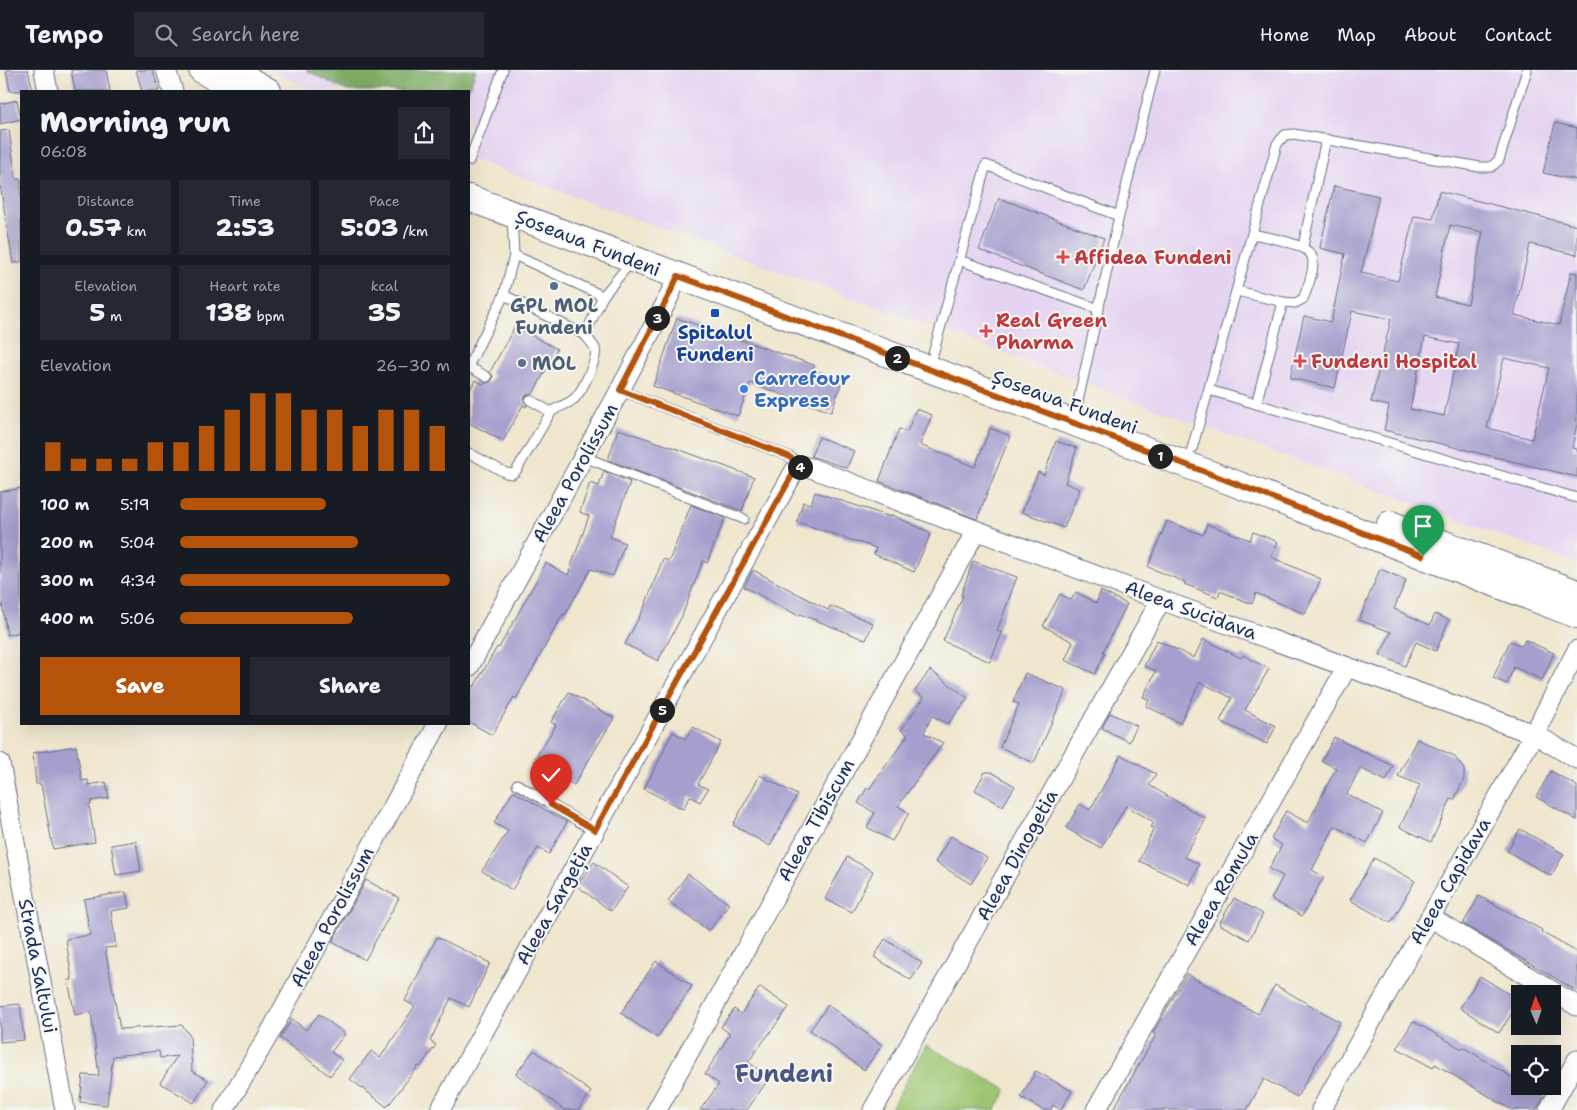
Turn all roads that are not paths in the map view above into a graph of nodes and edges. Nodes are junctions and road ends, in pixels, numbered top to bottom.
1 (44, 70) edge
2 (166, 70) edge
3 (202, 70) edge
4 (231, 70) edge
5 (503, 70) edge
6 (1155, 70) edge
7 (1527, 70) edge
8 (48, 90) edge
9 (173, 90) edge
10 (235, 90) edge
11 (266, 90) edge
12 (1326, 139) junction
13 (470, 158) edge
14 (470, 181) edge
15 (470, 198) edge
16 (512, 214) junction
17 (1120, 216) junction
18 (1252, 234) junction
19 (1303, 246) junction
20 (514, 255) junction
21 (632, 260) junction
22 (959, 260) junction
23 (678, 276) junction
24 (1237, 291) junction
25 (504, 295) junction
26 (603, 296) junction
27 (1283, 302) junction
28 (1098, 309) junction
29 (584, 335) junction
30 (933, 354) junction
31 (470, 364) edge
32 (470, 367) edge
33 (487, 377) dead end
34 (620, 390) junction
35 (1208, 390) junction
36 (530, 400) dead end
37 (1256, 404) junction
38 (1077, 406) junction
39 (552, 412) junction
40 (1192, 449) junction
41 (470, 454) edge
42 (584, 457) junction
43 (802, 466) junction
44 (1577, 498) edge
45 (744, 519) dead end
46 (976, 531) junction
47 (1577, 593) edge
48 (1161, 600) junction
49 (1577, 615) edge
50 (1577, 650) edge
51 (470, 665) edge
52 (1347, 667) junction
53 (437, 725) edge
54 (1534, 734) junction
55 (1577, 759) edge
56 (0, 763) edge
57 (516, 784) dead end
58 (595, 830) junction
59 (1430, 917) junction
60 (1577, 1006) edge
61 (1577, 1060) edge
62 (65, 1110) edge
63 (224, 1110) edge
64 (440, 1110) edge
65 (656, 1110) edge
66 (873, 1110) edge
67 (1096, 1110) edge
68 (1321, 1110) edge
69 (1549, 1110) edge

1 - 8 street
2 - 9 street
3 - 10 main road
4 - 11 main road
5 - 13 lane
6 - 17 lane
7 - 12 lane
12 - 18 lane
12 - 19 lane
14 - 30 main road, Șoseaua Fundeni
15 - 16 main road, Șoseaua Fundeni
16 - 20 lane
16 - 21 main road, Șoseaua Fundeni
17 - 22 lane
17 - 28 lane
18 - 19 lane
18 - 24 lane
19 - 27 lane
20 - 25 lane
20 - 26 lane
21 - 23 main road, Șoseaua Fundeni
21 - 26 lane
22 - 28 lane
22 - 30 lane
23 - 34 street, Aleea Porolissum
23 - 49 main road, Șoseaua Fundeni
24 - 27 lane
24 - 35 lane
25 - 29 lane
25 - 31 lane
26 - 29 lane
27 - 37 lane
28 - 38 lane
29 - 39 lane
30 - 38 main road, Șoseaua Fundeni
32 - 33 lane
34 - 42 street, Aleea Porolissum
34 - 43 lane
35 - 37 lane
35 - 40 lane
36 - 39 lane
37 - 44 lane
38 - 40 main road, Șoseaua Fundeni
39 - 41 lane
40 - 47 main road, Șoseaua Fundeni
42 - 45 lane
42 - 51 street, Aleea Porolissum
43 - 46 street, Aleea Sucidava
43 - 58 street, Aleea Sargeția
46 - 48 street, Aleea Sucidava
46 - 65 street, Aleea Tibiscum
48 - 52 street, Aleea Sucidava
48 - 66 street, Aleea Dinogetia
50 - 54 street, Aleea Capidava
52 - 54 street, Aleea Sucidava
52 - 67 street, Aleea Romula
53 - 63 street, Aleea Porolissum
54 - 55 street, Aleea Sucidava
54 - 59 street, Aleea Capidava
56 - 62 street, Strada Saltului
57 - 58 lane
58 - 64 street, Aleea Sargeția
59 - 60 street
59 - 68 street, Aleea Capidava
61 - 69 street

